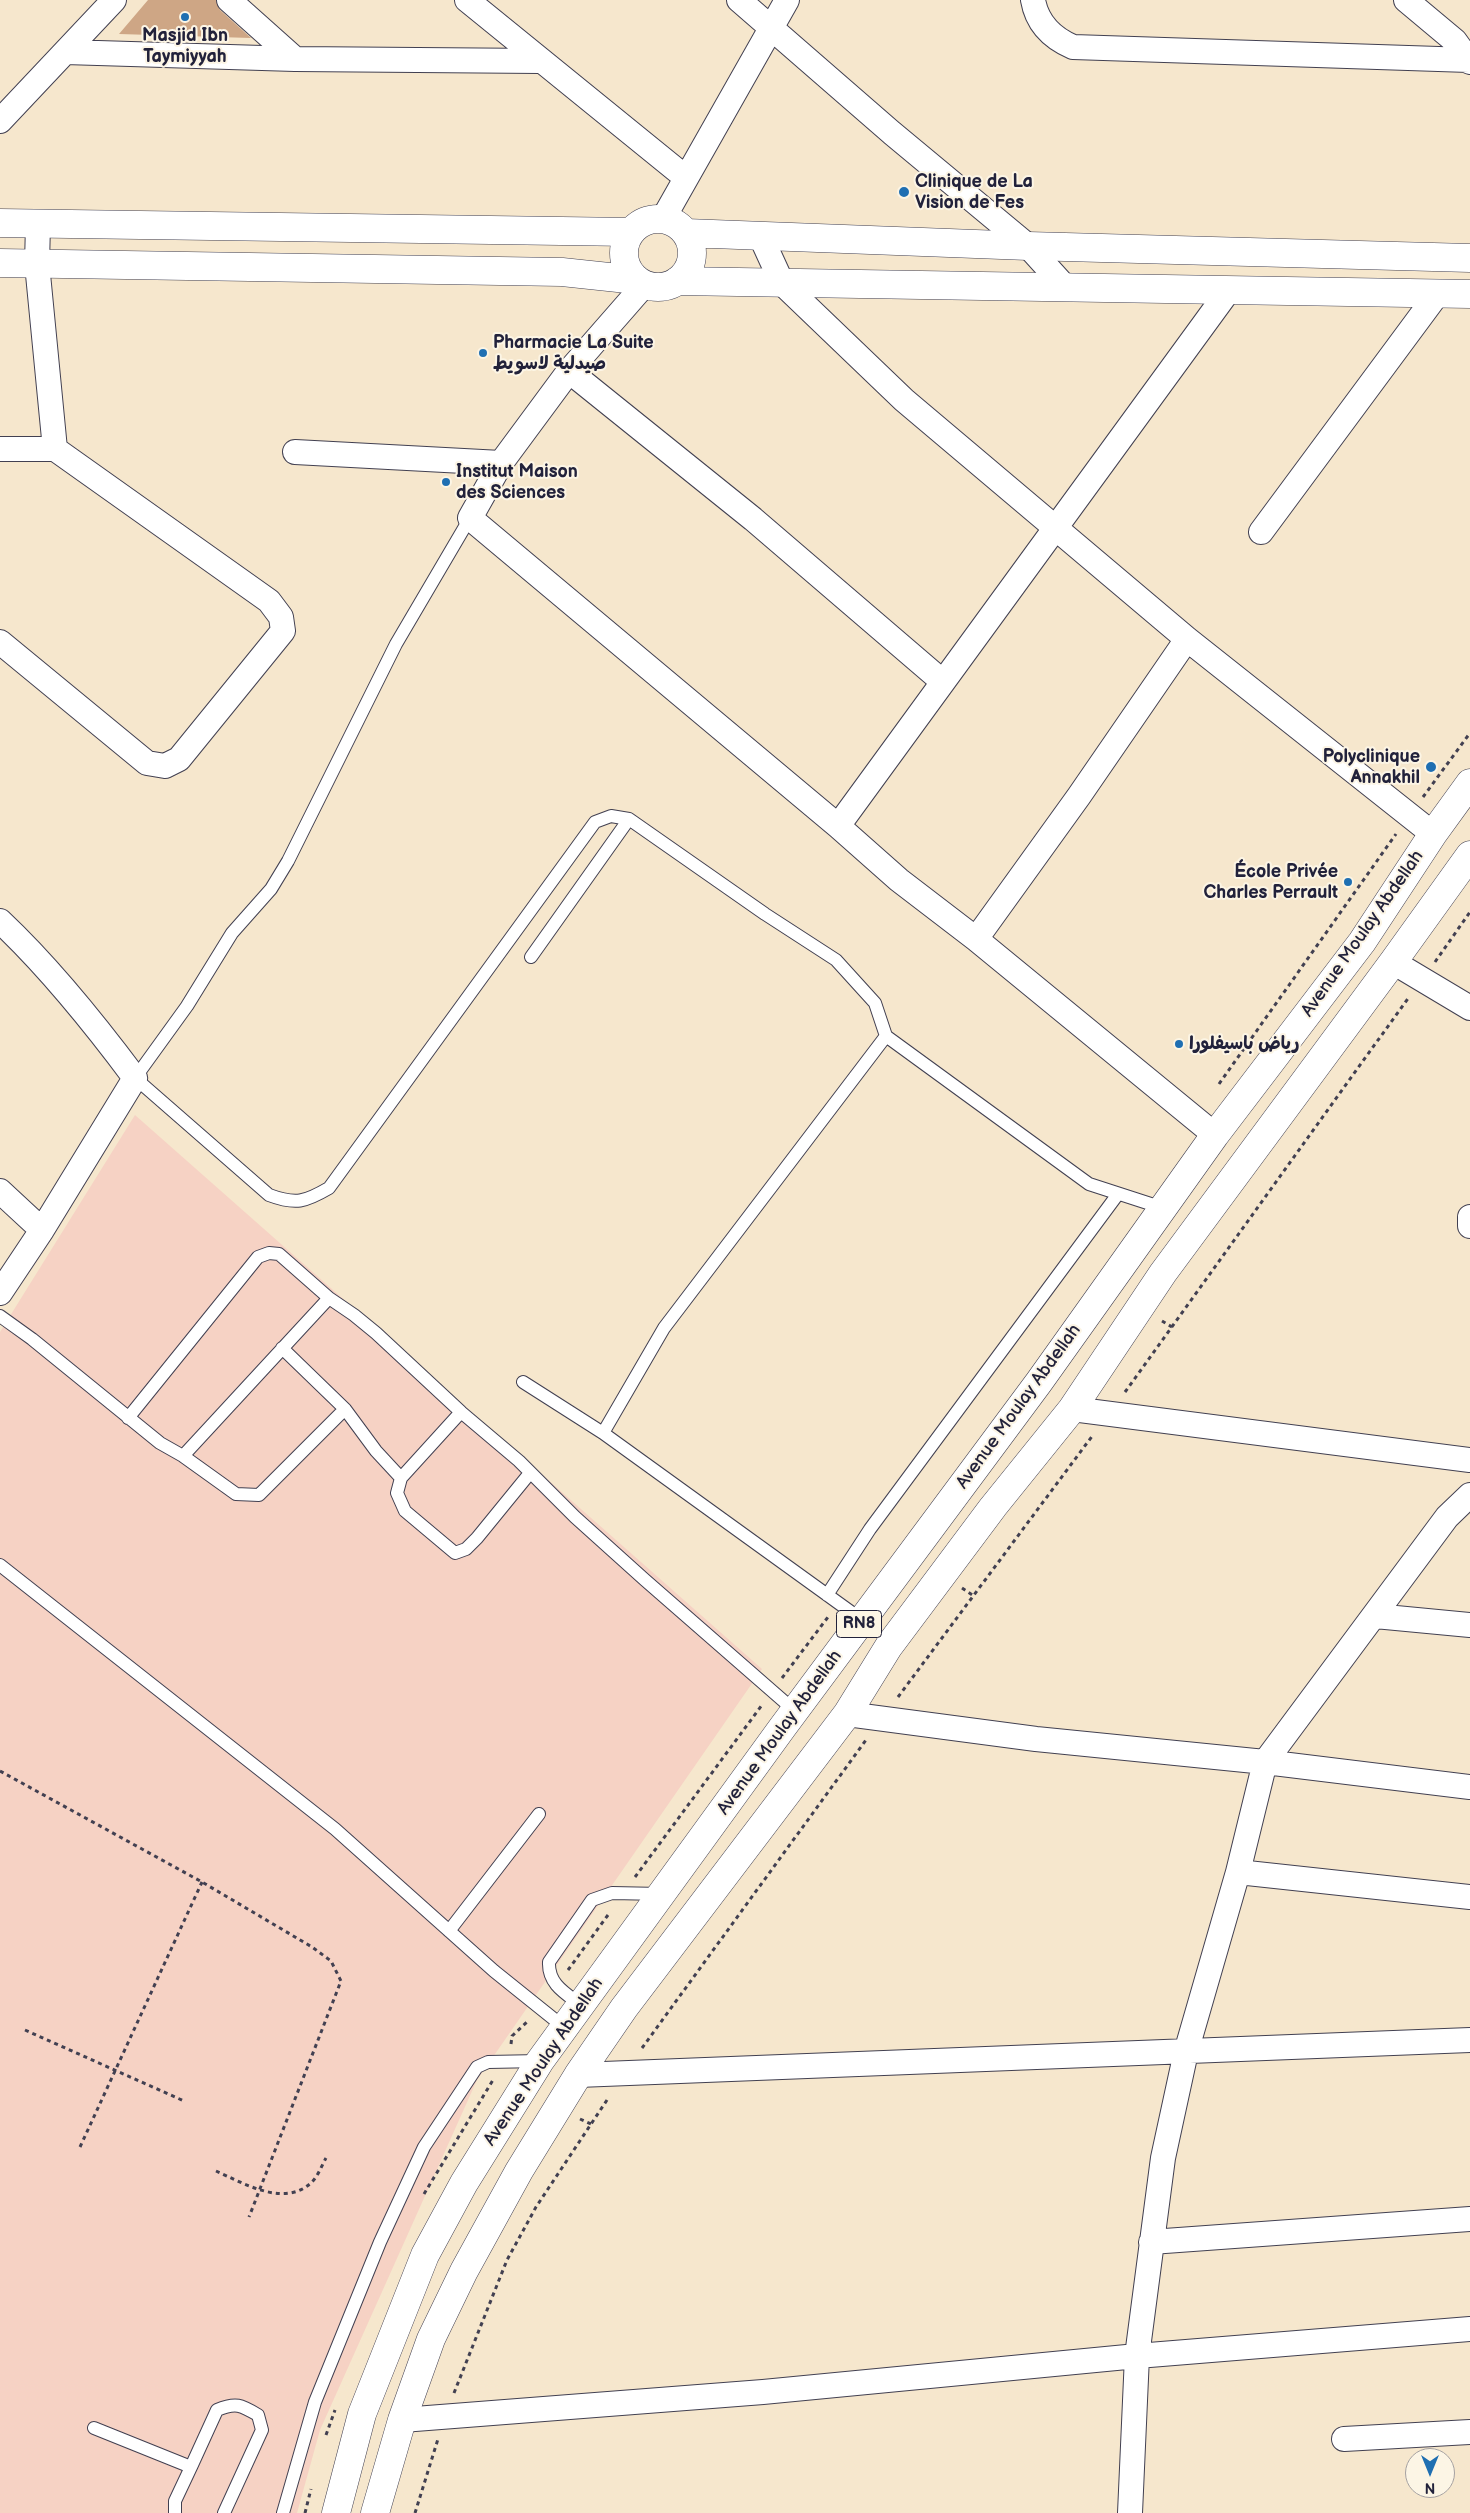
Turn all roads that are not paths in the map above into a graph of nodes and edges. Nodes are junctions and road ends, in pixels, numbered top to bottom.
1 (114, 0) edge
2 (229, 0) edge
3 (467, 0) edge
4 (739, 0) edge
5 (787, 0) edge
6 (1033, 0) edge
7 (1406, 0) edge
8 (771, 25) junction
9 (65, 52) junction
10 (295, 59) junction
11 (540, 61) junction
12 (1469, 61) edge
13 (0, 121) edge
14 (685, 177) junction
15 (0, 223) edge
16 (38, 224) junction
17 (674, 226) junction
18 (631, 232) junction
19 (761, 237) junction
20 (1028, 246) junction
21 (1470, 255) edge
22 (0, 263) edge
23 (37, 264) junction
24 (677, 281) junction
25 (641, 282) junction
26 (782, 283) junction
27 (1066, 288) junction
28 (1229, 290) junction
29 (1438, 293) junction
30 (1470, 294) edge
31 (569, 371) junction
32 (0, 449) edge
33 (55, 449) junction
34 (295, 452) dead end
35 (501, 463) junction
36 (470, 518) junction
37 (1055, 526) junction
38 (1261, 532) dead end
39 (1187, 639) junction
40 (0, 642) edge
41 (942, 682) junction
42 (1470, 783) edge
43 (629, 820) junction
44 (838, 826) junction
45 (1433, 834) junction
46 (1470, 855) edge
47 (0, 921) edge
48 (976, 939) junction
49 (532, 957) dead end
50 (1394, 962) junction
51 (1470, 1008) edge
52 (886, 1036) junction
53 (136, 1078) junction
54 (1216, 1135) junction
55 (0, 1192) edge
56 (1118, 1194) junction
57 (1163, 1208) junction
58 (1470, 1217) edge
59 (1470, 1226) edge
60 (42, 1230) junction
61 (0, 1293) edge
62 (328, 1298) junction
63 (0, 1316) edge
64 (282, 1348) junction
65 (522, 1382) dead end
66 (344, 1408) junction
67 (1072, 1408) junction
68 (460, 1412) junction
69 (128, 1418) junction
70 (603, 1434) junction
71 (183, 1456) junction
72 (1470, 1460) edge
73 (530, 1473) junction
74 (401, 1478) junction
75 (1470, 1495) edge
76 (0, 1565) edge
77 (828, 1595) junction
78 (1375, 1616) junction
79 (862, 1620) junction
80 (1470, 1624) edge
81 (795, 1710) junction
82 (847, 1714) junction
83 (1265, 1762) junction
84 (1470, 1787) edge
85 (538, 1814) dead end
86 (1238, 1872) junction
87 (663, 1894) junction
88 (1470, 1897) edge
89 (449, 1931) junction
90 (581, 2005) junction
91 (565, 2028) junction
92 (1470, 2040) edge
93 (1186, 2052) junction
94 (540, 2061) junction
95 (578, 2075) junction
96 (1470, 2219) edge
97 (1151, 2242) junction
98 (1470, 2329) edge
99 (1136, 2356) junction
100 (402, 2420) junction
101 (94, 2428) dead end
102 (1470, 2432) edge
103 (1344, 2439) dead end
104 (191, 2467) junction
105 (175, 2513) edge
106 (224, 2513) edge
107 (282, 2513) edge
108 (336, 2513) edge
109 (375, 2513) edge
110 (1130, 2513) edge

1 - 9 street
2 - 10 street
3 - 11 street
4 - 8 street
5 - 8 street
6 - 12 street
7 - 12 street
8 - 14 street
8 - 20 street
9 - 10 street
9 - 13 street
10 - 11 street
11 - 14 street
14 - 17 street
15 - 16 main road
16 - 18 main road
16 - 23 street
17 - 18 main road
17 - 19 main road
17 - 24 main road
18 - 25 main road
19 - 20 main road
19 - 26 street
20 - 21 main road
20 - 27 street
22 - 23 main road
23 - 25 main road
23 - 33 street
24 - 25 main road
24 - 26 main road
25 - 31 street
26 - 27 main road
26 - 37 street
27 - 28 main road
28 - 29 main road
28 - 37 street
29 - 30 main road
29 - 38 street
31 - 35 street
31 - 41 street
32 - 33 street
33 - 40 street
34 - 35 street
35 - 36 street
36 - 44 street
36 - 53 lane
37 - 39 street
37 - 41 street
39 - 45 street
39 - 48 street
41 - 44 street
42 - 45 main road, Avenue Moulay Abdellah / RN8
43 - 49 lane
43 - 52 lane
43 - 53 lane
44 - 48 street
45 - 54 main road, Avenue Moulay Abdellah / RN8
46 - 50 main road, Avenue Moulay Abdellah / RN8
47 - 53 street
48 - 54 street
50 - 51 street
50 - 67 main road, Avenue Moulay Abdellah / RN8
52 - 56 lane
52 - 70 lane
53 - 60 street
54 - 57 main road, Avenue Moulay Abdellah / RN8
55 - 60 street
56 - 57 lane
56 - 77 lane
57 - 79 main road, Avenue Moulay Abdellah / RN8
58 - 59 street
60 - 61 street
62 - 64 lane
62 - 68 lane
62 - 69 lane
63 - 69 lane
64 - 66 lane
64 - 71 lane
65 - 70 lane
66 - 71 lane
66 - 74 lane
67 - 72 street
67 - 82 main road, Avenue Moulay Abdellah / RN8
68 - 73 lane
68 - 74 lane
69 - 71 lane
70 - 77 lane
73 - 74 lane
73 - 81 lane
75 - 78 street
76 - 89 lane
77 - 79 lane
78 - 80 street
78 - 83 street
79 - 81 main road, Avenue Moulay Abdellah / RN8
81 - 87 main road, Avenue Moulay Abdellah / RN8
82 - 83 street
82 - 95 main road, Avenue Moulay Abdellah / RN8
83 - 84 street
83 - 86 street
85 - 89 lane
86 - 88 street
86 - 93 street
87 - 90 main road, Avenue Moulay Abdellah / RN8
87 - 90 lane
89 - 91 lane
90 - 91 main road, Avenue Moulay Abdellah / RN8
91 - 94 main road, Avenue Moulay Abdellah / RN8
92 - 93 street
93 - 95 street
93 - 97 street
94 - 107 lane
94 - 108 main road, Avenue Moulay Abdellah / RN8
95 - 100 main road, Avenue Moulay Abdellah / RN8
96 - 97 street
97 - 99 street
98 - 99 street
99 - 100 street
99 - 110 street
100 - 109 main road, Avenue Moulay Abdellah / RN8
101 - 104 lane
102 - 103 street
104 - 105 lane
104 - 106 lane

